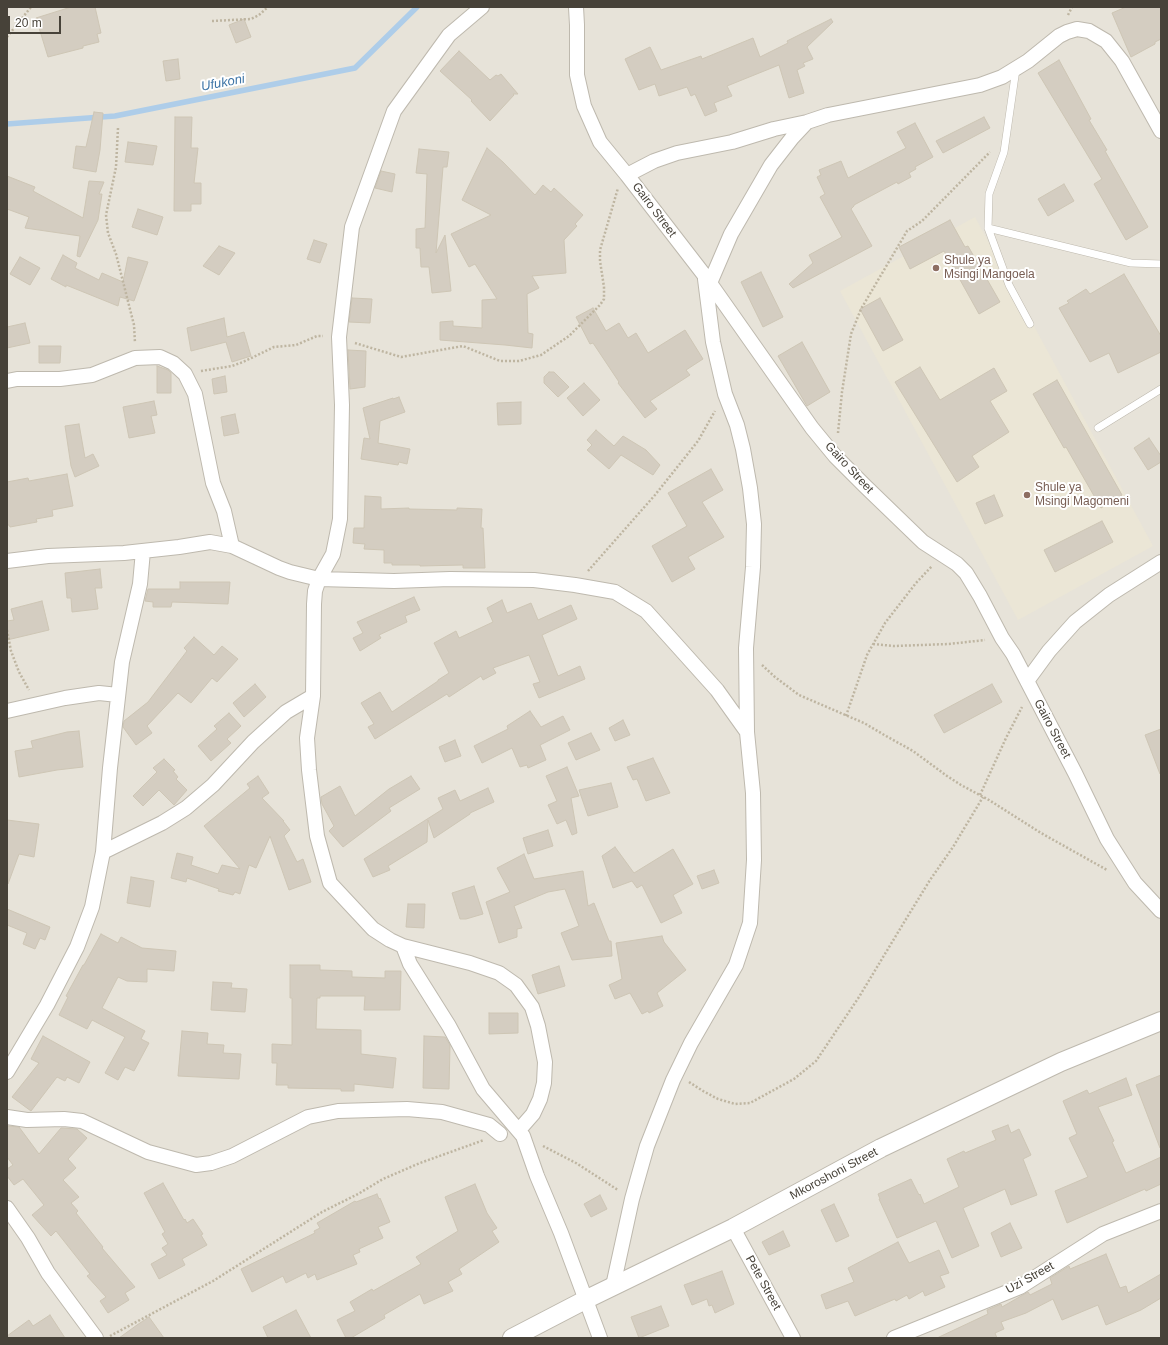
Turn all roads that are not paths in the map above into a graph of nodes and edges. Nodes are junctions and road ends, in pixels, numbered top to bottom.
1 (482, 7) edge
2 (576, 7) edge
3 (1016, 69) junction
4 (807, 122) junction
5 (1161, 131) edge
6 (625, 172) junction
7 (988, 228) junction
8 (1161, 264) edge
9 (708, 280) junction
10 (1030, 324) dead end
11 (7, 381) edge
12 (1161, 389) edge
13 (1098, 428) dead end
14 (232, 546) junction
15 (143, 551) junction
16 (7, 561) edge
17 (1161, 562) edge
18 (319, 578) junction
19 (1030, 686) junction
20 (118, 695) junction
21 (313, 696) junction
22 (7, 712) edge
23 (747, 732) junction
24 (103, 852) junction
25 (1161, 911) edge
26 (403, 946) junction
27 (1161, 1020) edge
28 (7, 1072) edge
29 (7, 1117) edge
30 (521, 1133) junction
31 (500, 1134) road end
32 (7, 1208) edge
33 (1161, 1211) edge
34 (733, 1228) junction
35 (613, 1286) junction
36 (587, 1299) junction
37 (96, 1338) edge
38 (512, 1338) edge
39 (600, 1338) edge
40 (793, 1338) edge
41 (894, 1338) edge

1 - 18 street
2 - 6 street, Gairo Street
3 - 4 street
3 - 5 street
3 - 7 lane
4 - 6 street
4 - 9 street
6 - 9 street, Gairo Street
7 - 8 lane
7 - 10 lane
9 - 19 street, Gairo Street
9 - 23 street
11 - 14 street
12 - 13 lane
14 - 15 street
14 - 18 street
15 - 16 street
15 - 20 street
17 - 19 street
18 - 21 street
18 - 23 street
19 - 25 street, Gairo Street
20 - 22 street
20 - 24 street
21 - 24 street
21 - 26 street
23 - 35 street
24 - 28 street
26 - 30 street
26 - 30 street
27 - 34 street, Mkoroshoni Street
29 - 31 street
30 - 36 street
32 - 37 street
33 - 41 street, Uzi Street
34 - 35 street, Mkoroshoni Street
34 - 40 street, Pete Street
35 - 36 street, Mkoroshoni Street
36 - 38 street, Mkoroshoni Street
36 - 39 street

